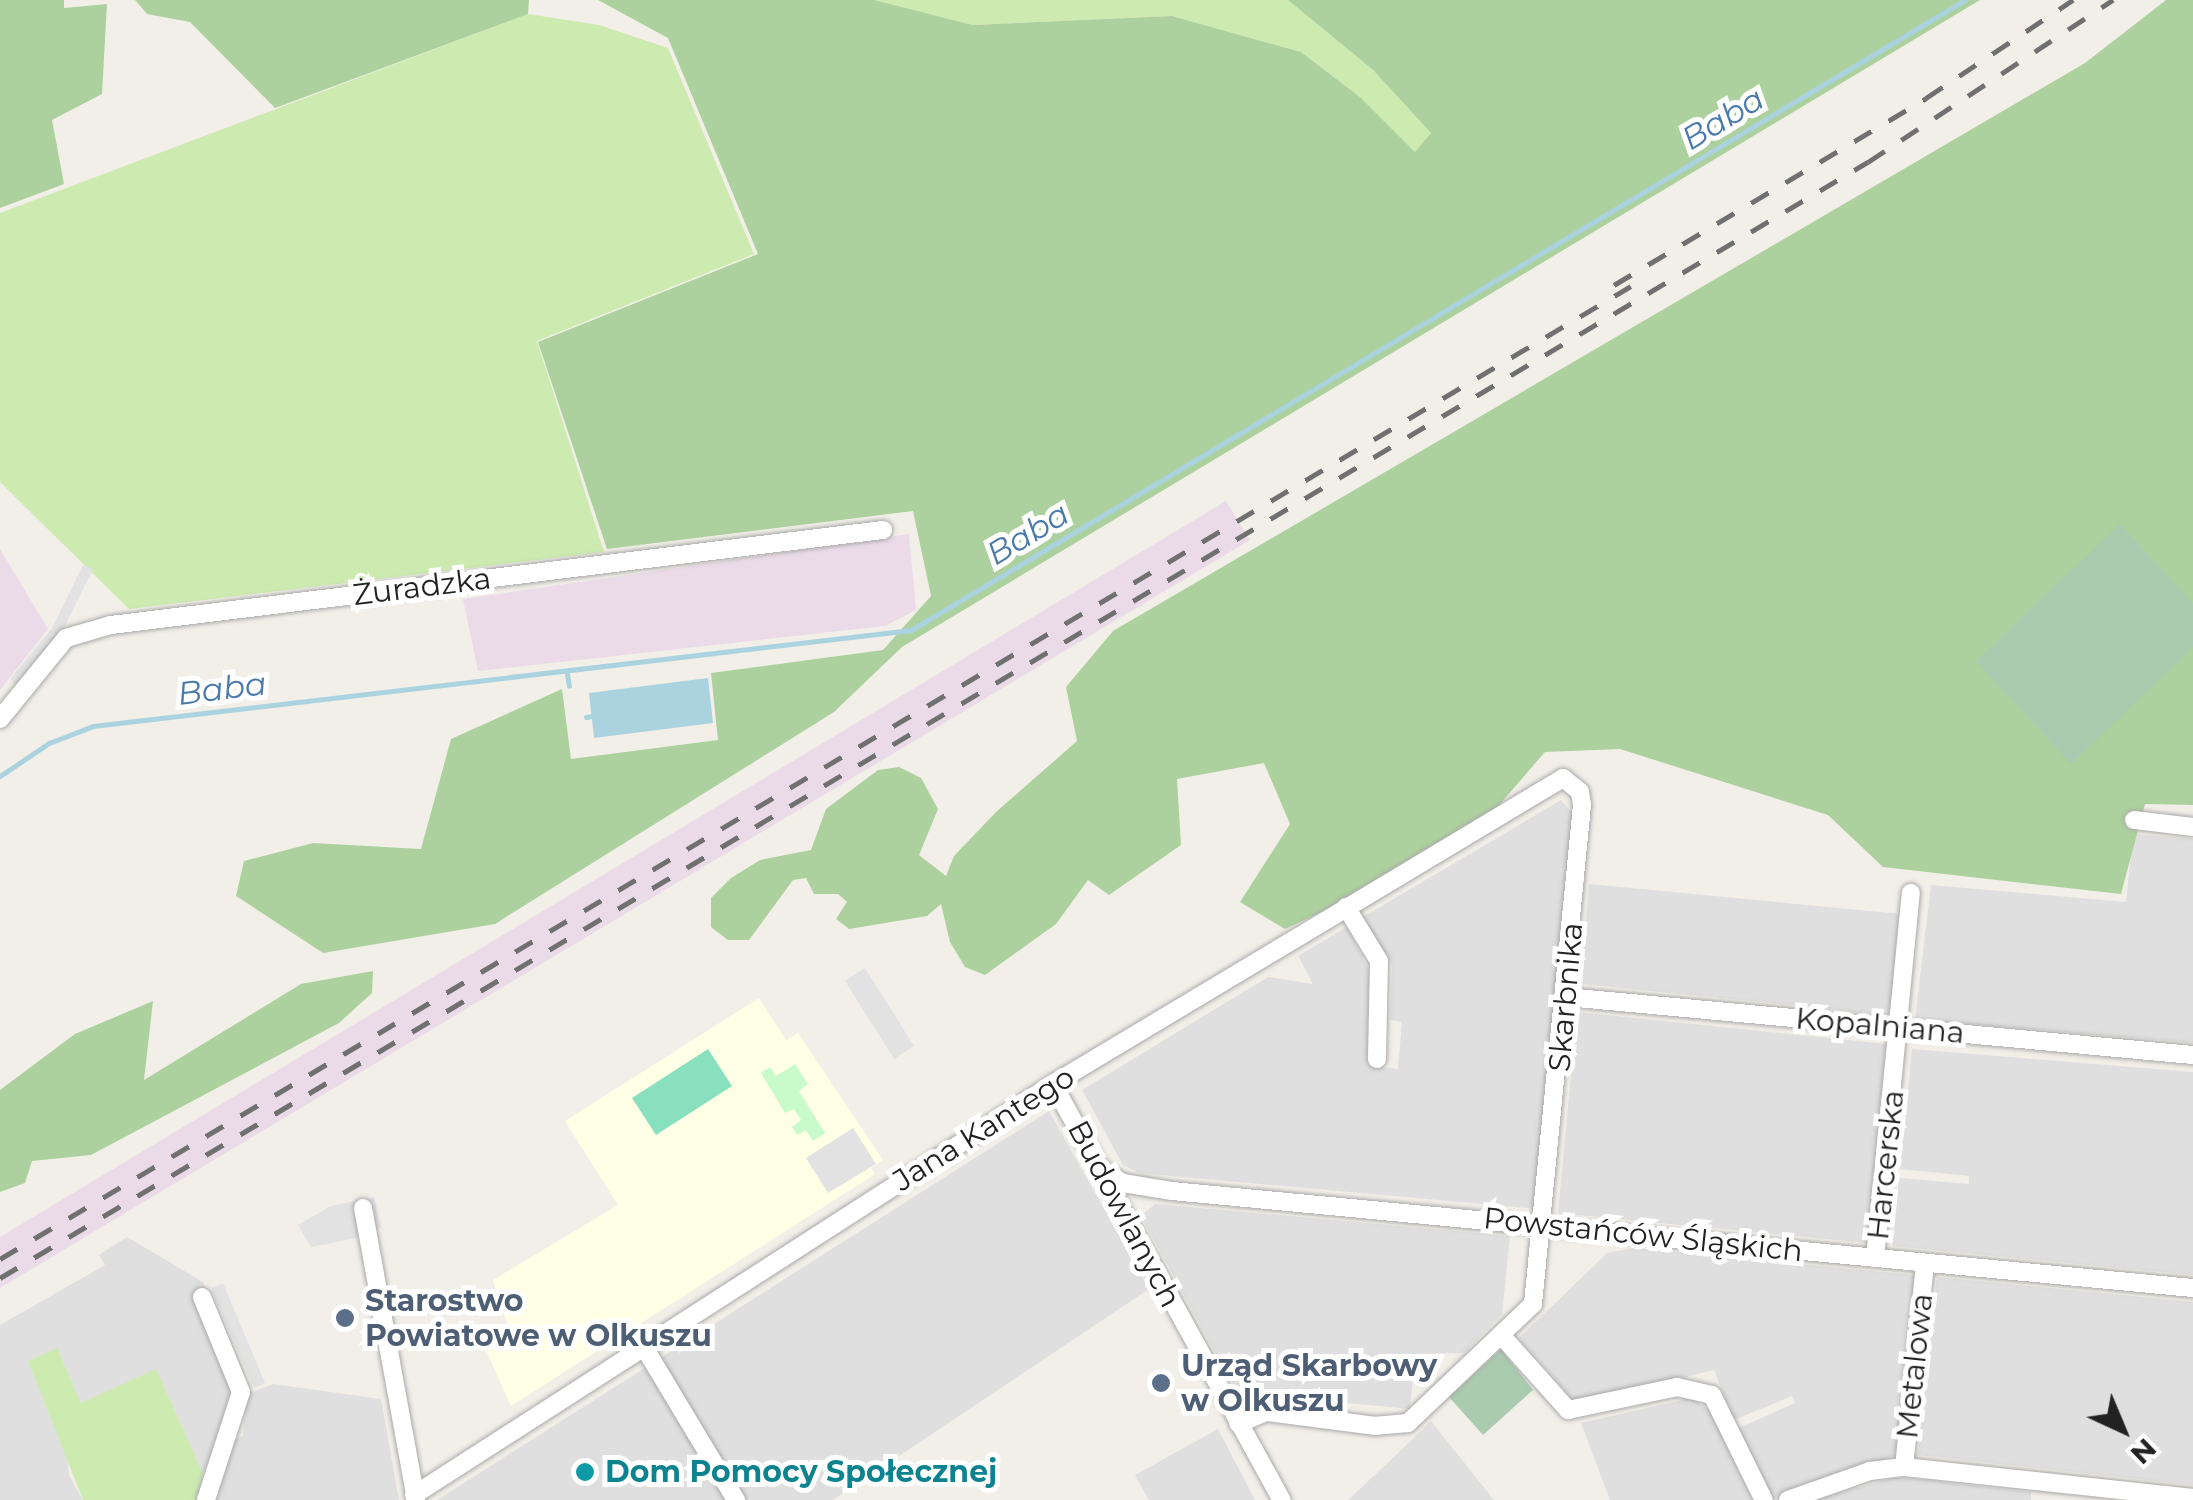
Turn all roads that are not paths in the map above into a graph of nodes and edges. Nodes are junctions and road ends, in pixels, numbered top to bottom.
1 (883, 530) dead end
2 (0, 719) edge
3 (1563, 778) joint
4 (2134, 820) dead end
5 (2193, 827) edge
6 (1910, 894) dead end
7 (1346, 908) junction
8 (1566, 997) junction
9 (1901, 1028) junction
10 (2193, 1056) edge
11 (1377, 1059) dead end
12 (1053, 1084) junction
13 (1098, 1167) junction
14 (364, 1208) dead end
15 (1544, 1224) junction
16 (1876, 1258) junction
17 (1924, 1265) junction
18 (2193, 1288) edge
19 (202, 1297) dead end
20 (1502, 1335) junction
21 (644, 1346) junction
22 (1238, 1424) junction
23 (1904, 1466) junction
24 (2040, 1491) edge
25 (415, 1497) edge
26 (2193, 1498) edge
27 (206, 1500) edge
28 (736, 1500) edge
29 (1282, 1500) edge
30 (1764, 1500) edge
31 (1788, 1500) edge

1 - 2 street, Żuradzka
3 - 7 street, Jana Kantego
3 - 8 street, Skarbnika
4 - 5 street
6 - 9 street, Harcerska
7 - 11 street
7 - 12 street, Jana Kantego
8 - 9 street, Kopalniana
8 - 15 street, Skarbnika
9 - 10 street, Kopalniana
9 - 16 street, Harcerska
12 - 13 street, Budowlanych
12 - 21 street, Jana Kantego
13 - 15 street, Powstańców Śląskich
13 - 22 street, Budowlanych
14 - 25 street
15 - 16 street, Powstańców Śląskich
15 - 20 street, Skarbnika
16 - 17 street, Powstańców Śląskich
17 - 18 street, Powstańców Śląskich
17 - 23 street, Metalowa
19 - 27 street
20 - 22 street, Skarbnika
20 - 30 street
21 - 25 street, Jana Kantego
21 - 28 street
22 - 29 street, Budowlanych
23 - 24 street
23 - 31 street
24 - 26 street

